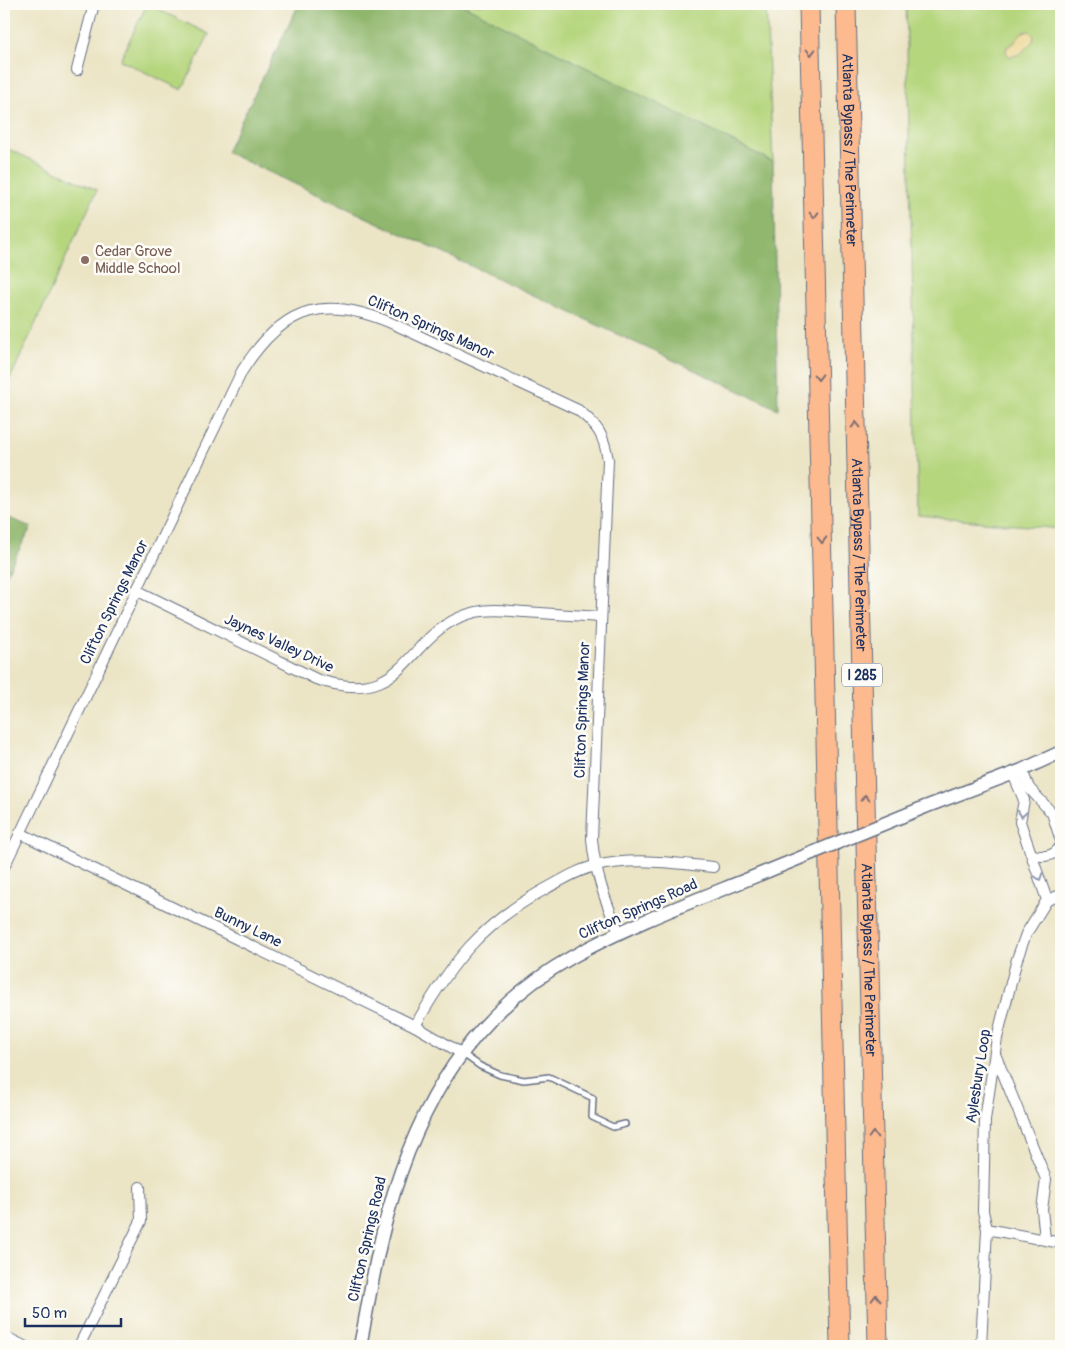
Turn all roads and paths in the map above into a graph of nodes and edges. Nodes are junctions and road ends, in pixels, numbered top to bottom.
1 (94, 4) edge
2 (809, 4) edge
3 (846, 4) edge
4 (77, 70) dead end
5 (136, 590) junction
6 (601, 616) junction
7 (1061, 752) edge
8 (1017, 772) junction
9 (20, 832) junction
10 (1061, 841) edge
11 (1061, 845) edge
12 (1032, 855) junction
13 (595, 866) junction
14 (4, 867) edge
15 (714, 867) dead end
16 (1061, 895) edge
17 (1047, 900) junction
18 (619, 932) junction
19 (415, 1026) junction
20 (461, 1053) junction
21 (995, 1054) junction
22 (625, 1124) dead end
23 (140, 1187) dead end
24 (988, 1229) junction
25 (1046, 1239) junction
26 (1061, 1243) edge
27 (4, 1336) edge
28 (24, 1346) edge
29 (79, 1346) edge
30 (360, 1346) edge
31 (840, 1346) edge
32 (878, 1346) edge
33 (981, 1346) edge

1 - 4 street
2 -> 31 highway, I 285
32 -> 3 highway, Atlanta Bypass / The Perimeter / I 285
5 - 6 street, Jaynes Valley Drive
5 - 6 street, Clifton Springs Manor
5 - 9 street, Clifton Springs Manor
6 - 13 street, Clifton Springs Manor
7 - 8 street, Clifton Springs Road
8 - 10 street
8 -> 12 street
8 - 18 street, Clifton Springs Road, bridge
9 - 14 street, Clifton Springs Manor
9 - 19 street, Bunny Lane
11 - 12 street
12 -> 17 street
13 - 15 street
13 - 18 street, Clifton Springs Manor
13 - 19 street
16 - 17 street
17 - 21 street, Aylesbury Loop
18 - 20 street, Clifton Springs Road
19 - 20 street, Bunny Lane
20 - 22 lane
20 - 30 street, Clifton Springs Road
21 - 24 street, Aylesbury Loop
21 - 25 street
23 - 29 street
24 - 25 street
24 - 33 street, Aylesbury Loop
25 - 26 street
27 - 28 street

